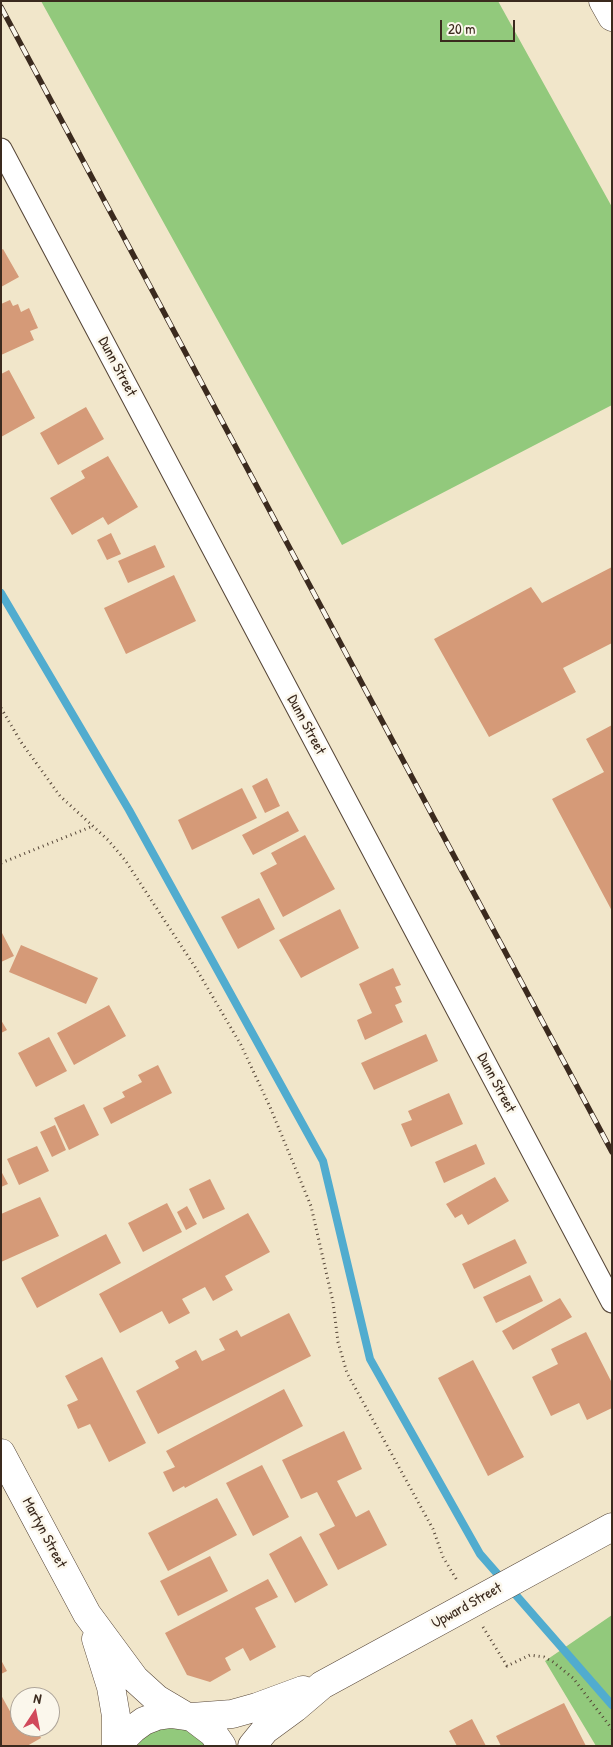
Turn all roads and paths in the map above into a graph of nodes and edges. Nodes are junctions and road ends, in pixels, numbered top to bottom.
1 (603, 1) edge
2 (612, 17) edge
3 (1, 149) edge
4 (1, 708) edge
5 (93, 826) junction
6 (1, 863) edge
7 (612, 1302) edge
8 (1, 1453) edge
9 (612, 1527) edge
10 (478, 1600) junction
11 (87, 1614) junction
12 (322, 1685) junction
13 (188, 1716) junction
14 (612, 1728) edge
15 (118, 1746) edge
16 (222, 1746) edge
17 (252, 1746) edge

1 - 2 street
3 - 7 street, Dunn Street
4 - 5 path
5 - 6 path
5 - 10 path
8 - 11 street, Martyn Street
9 - 10 street, Upward Street
10 - 12 street, Upward Street
10 - 14 path
11 - 13 street, Martyn Street
11 - 15 street, Martyn Street
12 - 13 street, Upward Street
12 - 17 street, Upward Street
13 - 15 street, Upward Street
13 - 16 street, Martyn Street

